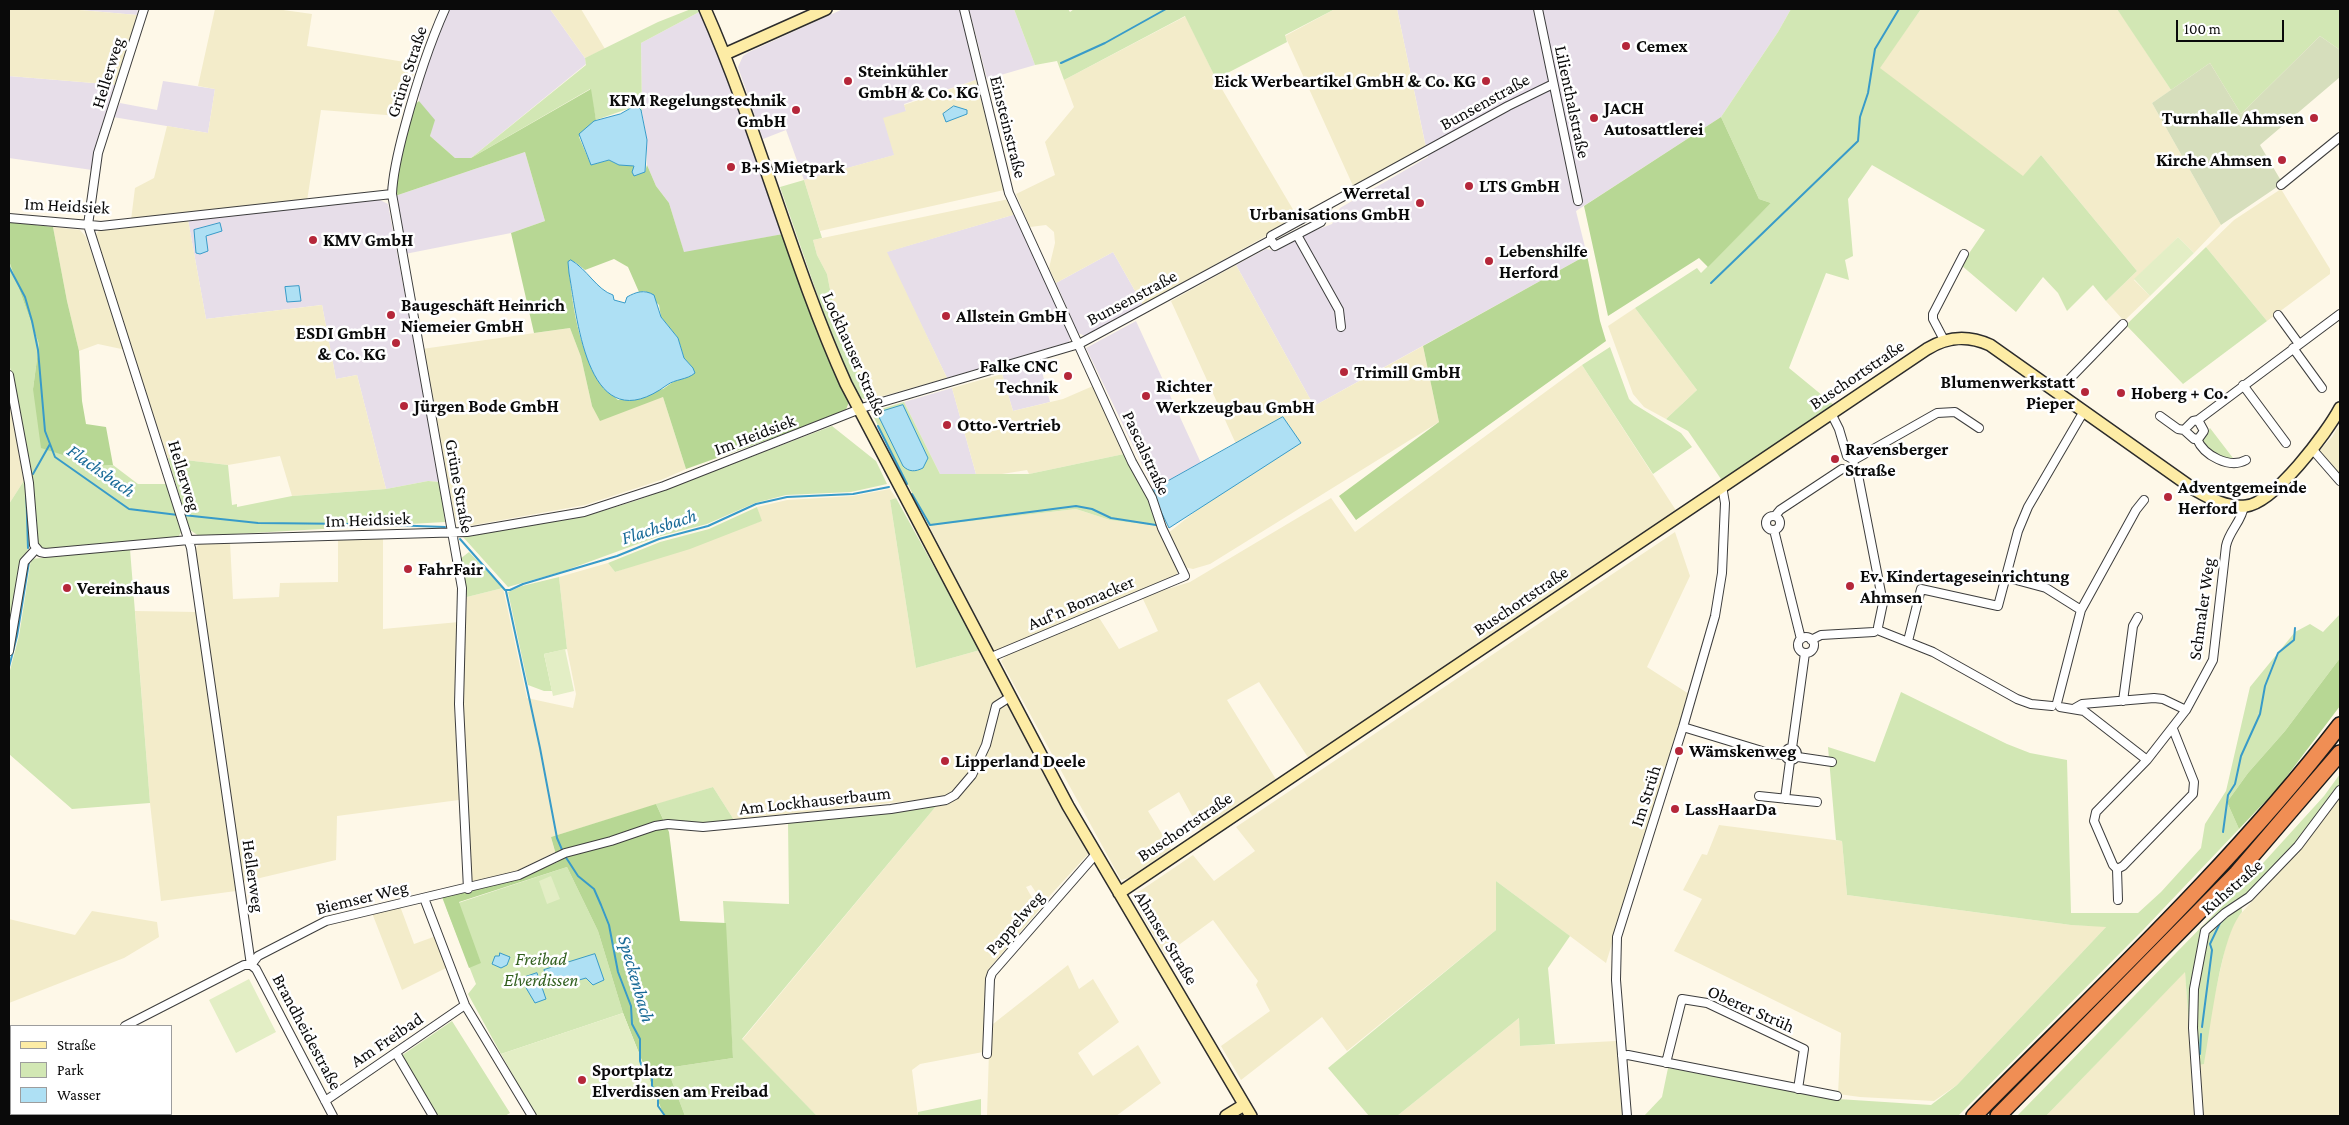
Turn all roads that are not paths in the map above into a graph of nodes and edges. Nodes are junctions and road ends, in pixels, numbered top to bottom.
1 (144, 9) edge
2 (445, 9) edge
3 (705, 9) edge
4 (826, 9) edge
5 (964, 9) edge
6 (1538, 9) edge
7 (725, 54) junction
8 (1553, 84) junction
9 (2340, 137) edge
10 (2281, 185) dead end
11 (392, 194) junction
12 (1578, 201) dead end
13 (1328, 206) junction
14 (9, 218) edge
15 (88, 225) junction
16 (1297, 235) junction
17 (1270, 240) junction
18 (1964, 254) dead end
19 (2340, 314) edge
20 (2278, 315) dead end
21 (2123, 324) dead end
22 (1341, 327) dead end
23 (1944, 340) junction
24 (1079, 344) junction
25 (2296, 346) junction
26 (9, 375) edge
27 (2243, 385) junction
28 (2322, 388) dead end
29 (2057, 392) junction
30 (2340, 408) edge
31 (859, 411) junction
32 (2084, 412) junction
33 (1831, 413) junction
34 (2160, 416) dead end
35 (2198, 420) junction
36 (1979, 428) dead end
37 (2184, 430) junction
38 (2197, 439) junction
39 (2286, 442) dead end
40 (2313, 450) junction
41 (2246, 460) dead end
42 (1851, 462) junction
43 (1842, 469) junction
44 (2340, 481) edge
45 (1722, 486) junction
46 (2144, 500) dead end
47 (2244, 506) junction
48 (452, 533) junction
49 (189, 540) junction
50 (36, 548) junction
51 (1185, 576) joint
52 (2005, 577) junction
53 (2081, 610) junction
54 (2138, 617) dead end
55 (1877, 630) junction
56 (1801, 639) junction
57 (1812, 640) junction
58 (1908, 641) junction
59 (9, 651) edge
60 (1805, 653) junction
61 (989, 658) junction
62 (1010, 697) junction
63 (2123, 701) junction
64 (2056, 705) junction
65 (2075, 708) junction
66 (2186, 710) junction
67 (2340, 725) edge
68 (1683, 727) junction
69 (2173, 729) junction
70 (1792, 748) junction
71 (2340, 753) edge
72 (1798, 757) junction
73 (1788, 758) junction
74 (2147, 760) junction
75 (1832, 762) dead end
76 (2340, 790) edge
77 (1759, 796) dead end
78 (1785, 799) junction
79 (1817, 802) dead end
80 (565, 852) joint
81 (1096, 854) junction
82 (2118, 868) junction
83 (468, 888) junction
84 (1119, 893) junction
85 (424, 898) junction
86 (2118, 900) dead end
87 (251, 965) junction
88 (465, 1005) junction
89 (127, 1025) edge
90 (396, 1052) junction
91 (987, 1054) dead end
92 (1622, 1056) junction
93 (1666, 1063) junction
94 (1798, 1089) junction
95 (1837, 1096) dead end
96 (325, 1101) junction
97 (1244, 1104) junction
98 (333, 1116) edge
99 (433, 1116) edge
100 (532, 1116) edge
101 (1226, 1116) edge
102 (1251, 1116) edge
103 (1626, 1116) edge
104 (1974, 1116) edge
105 (1998, 1116) edge
106 (2199, 1116) edge

1 - 15 street, Hellerweg
2 - 11 street, Grüne Straße
3 - 7 main road, Lockhauser Straße
4 - 7 main road
5 - 24 street, Einsteinstraße
6 - 8 street, Lilienthalstraße
7 - 31 main road, Lockhauser Straße
8 - 12 street, Lilienthalstraße
8 - 13 street, Bunsenstraße
9 - 10 street
11 - 15 street, Im Heidsiek
11 - 48 street, Grüne Straße
13 - 16 street, Bunsenstraße
13 - 17 street, Bunsenstraße
14 - 15 street, Im Heidsiek
15 - 49 street, Hellerweg
16 - 17 street, Bunsenstraße
16 - 22 street
17 - 24 street, Bunsenstraße
18 - 23 street
19 - 25 street
20 - 25 street
21 - 29 street
23 - 29 main road, Buschortstraße
23 - 33 main road, Buschortstraße
24 - 31 street, Bunsenstraße
24 - 51 street, Pascalstraße
25 - 27 street
25 - 28 street
26 - 50 street
27 - 35 street
27 - 39 street
29 - 32 main road, Buschortstraße
30 - 40 main road
31 - 48 street, Im Heidsiek
31 - 61 main road, Lockhauser Straße
32 - 47 main road, Buschortstraße
32 - 52 street
33 - 42 street
33 - 45 main road, Buschortstraße
34 - 37 street
35 - 37 street
35 - 38 street
36 - 42 street
37 - 38 street
38 - 41 street
40 - 44 street
40 - 47 main road
42 - 43 street
42 - 43 street
42 - 55 street
43 - 56 street
45 - 68 street, Im Strüh
45 - 84 main road, Buschortstraße
46 - 53 street
47 - 66 street, Schmaler Weg
48 - 49 street, Im Heidsiek
48 - 83 street, Grüne Straße
49 - 50 street, Im Heidsiek
49 - 87 street, Hellerweg
50 - 59 street
51 - 61 street, Auf'n Bomacker
52 - 53 street
52 - 58 street
53 - 64 street
54 - 63 street
55 - 57 street
55 - 58 street
56 - 57 street
56 - 60 street
57 - 60 street
58 - 64 street
60 - 70 street
61 - 62 main road, Lockhauser Straße
62 - 80 street, Am Lockhauserbaum
62 - 81 main road, Ahmser Straße
63 - 65 street
63 - 66 street
64 - 65 street
65 - 74 street
66 - 69 street, Schmaler Weg
67 - 104 highway
68 - 73 street
68 - 92 street, Im Strüh
69 - 74 street, Schmaler Weg
69 - 82 street
70 - 72 street
70 - 73 street
71 - 105 highway
72 - 73 street
72 - 75 street
73 - 78 street
74 - 82 street, Schmaler Weg
76 - 106 street, Kuhstraße
77 - 78 street
78 - 79 street
80 - 83 street, Biemser Weg
81 - 84 main road, Ahmser Straße
81 - 91 street, Pappelweg
82 - 86 street
83 - 85 street, Biemser Weg
84 - 97 main road, Ahmser Straße
85 - 87 street, Biemser Weg
85 - 88 street
87 - 89 street, Biemser Weg
87 - 96 street, Brandheidestraße
88 - 90 street, Am Freibad
88 - 100 street
90 - 96 street, Am Freibad
90 - 99 street
92 - 93 street
92 - 103 street, Im Strüh
93 - 94 street
93 - 94 street, Oberer Strüh
94 - 95 street
96 - 98 street, Brandheidestraße
97 - 101 main road
97 - 102 main road, Ahmser Straße

